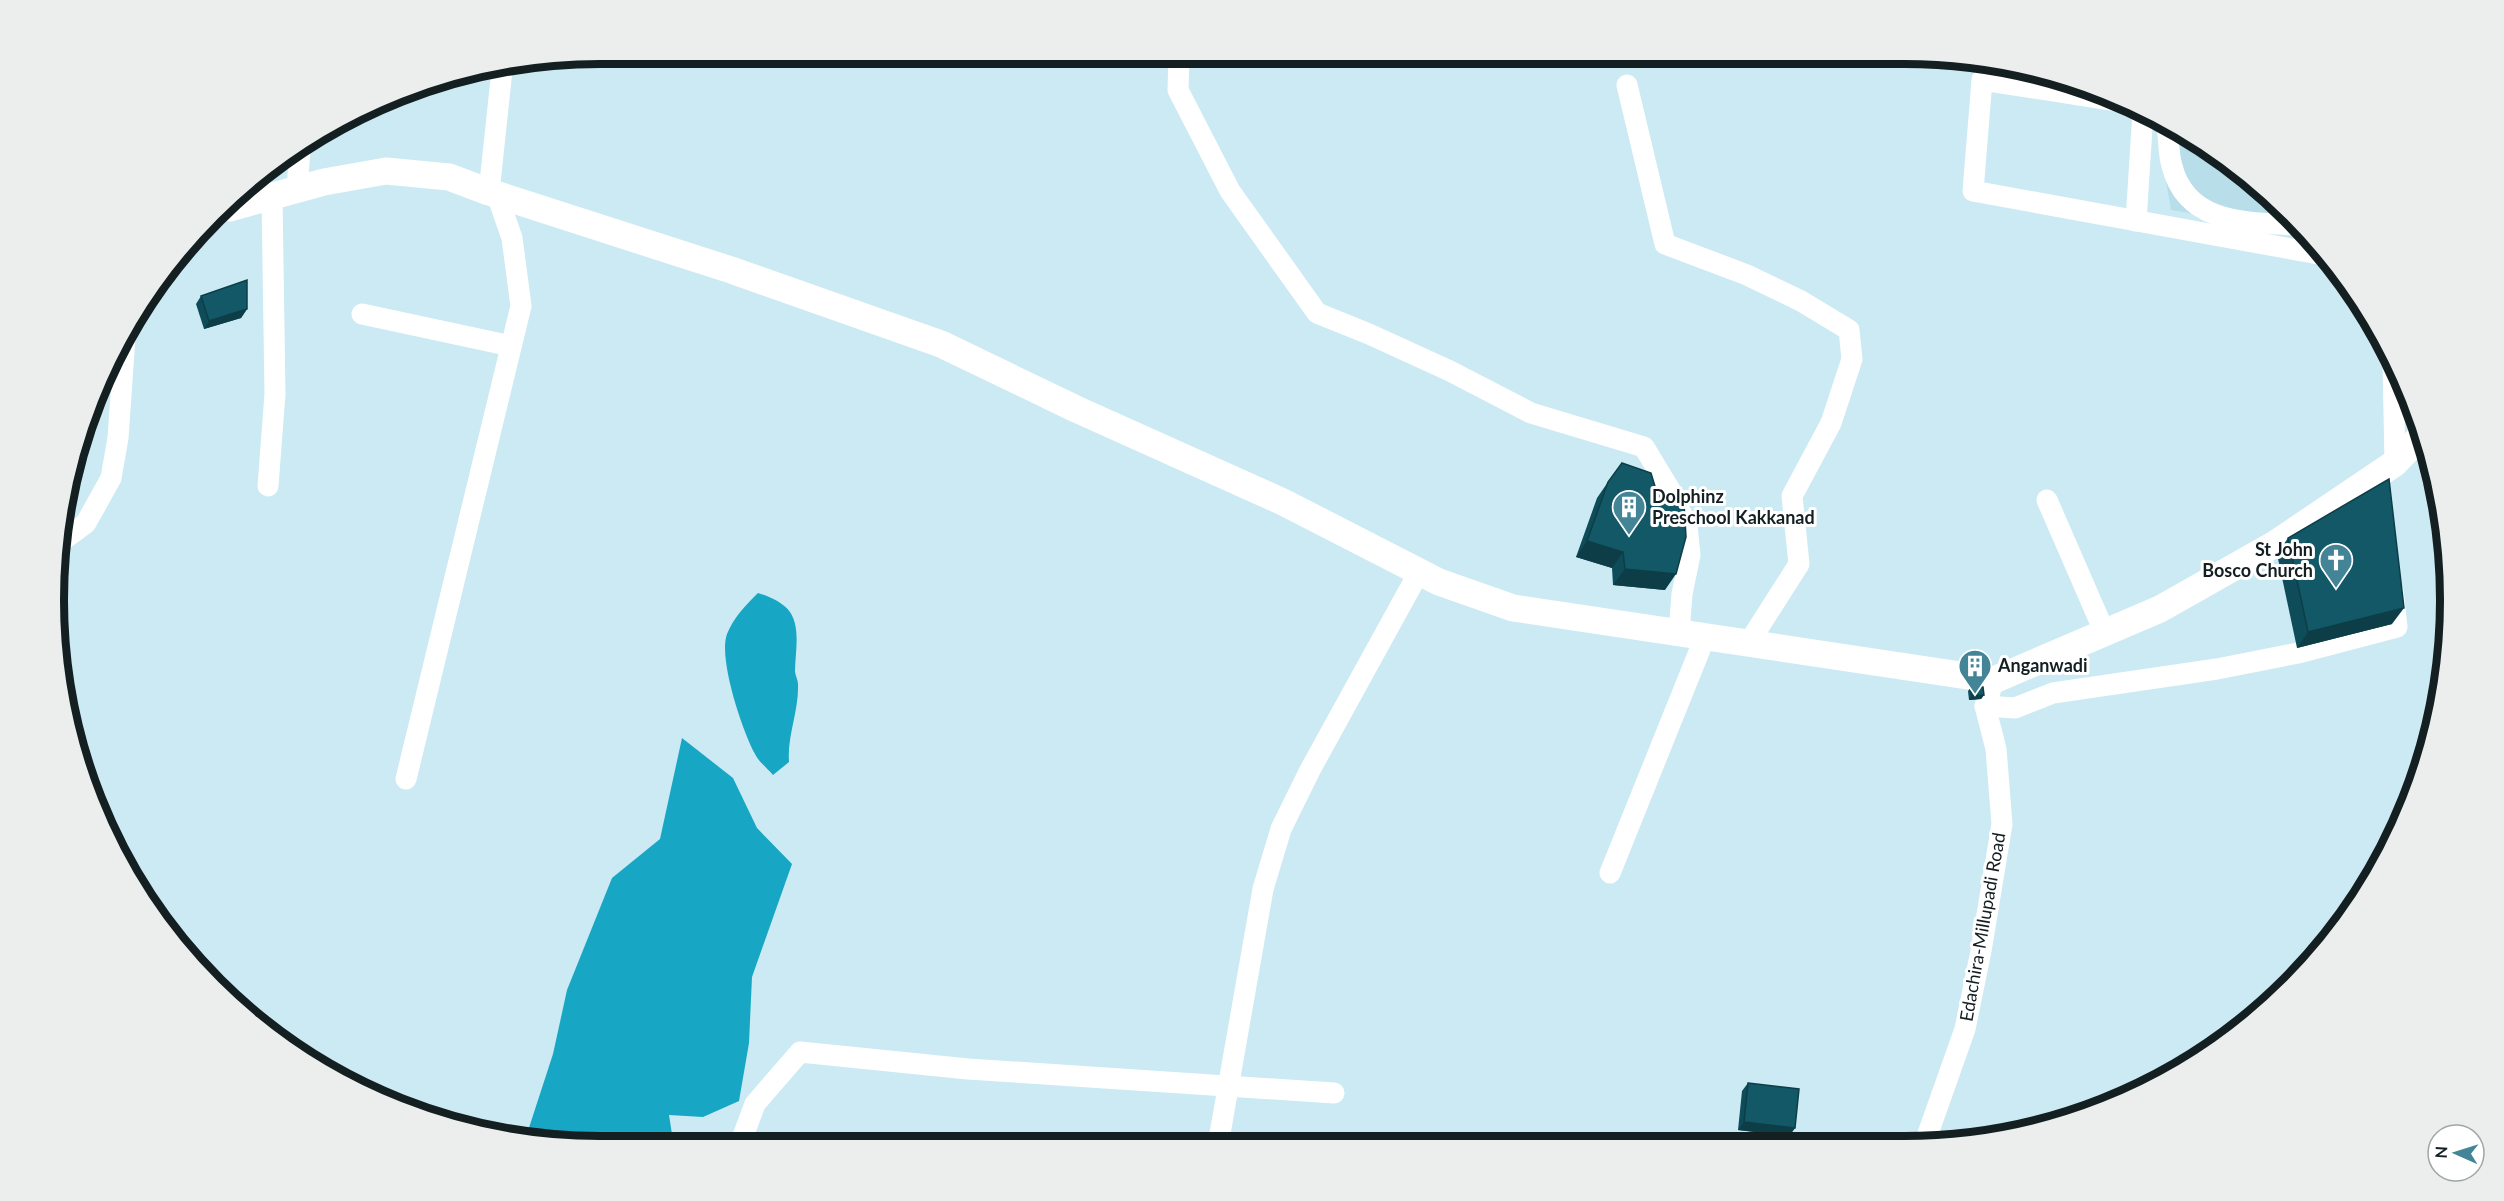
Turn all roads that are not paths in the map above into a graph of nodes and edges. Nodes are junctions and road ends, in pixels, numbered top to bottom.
1 (1179, 64) edge
2 (501, 74) edge
3 (1627, 85) dead end
4 (2083, 96) edge
5 (2142, 121) edge
6 (2168, 134) edge
7 (297, 159) edge
8 (285, 193) junction
9 (493, 194) junction
10 (238, 206) edge
11 (2136, 221) junction
12 (2286, 224) edge
13 (2311, 253) edge
14 (362, 314) dead end
15 (511, 346) junction
16 (124, 356) edge
17 (2392, 380) edge
18 (2415, 442) edge
19 (2388, 467) junction
20 (268, 486) dead end
21 (2047, 500) dead end
22 (2383, 502) edge
23 (69, 536) edge
24 (2390, 570) edge
25 (1419, 572) junction
26 (2104, 631) junction
27 (1692, 635) junction
28 (1748, 644) junction
29 (1994, 680) junction
30 (1984, 705) junction
31 (406, 779) dead end
32 (1610, 873) dead end
33 (1227, 1088) junction
34 (1334, 1093) dead end
35 (1927, 1135) edge
36 (743, 1136) edge
37 (1219, 1136) edge

1 - 27 street
2 - 9 street
3 - 28 street
4 - 11 street
5 - 11 street
6 - 12 street
7 - 8 street
8 - 9 main road
8 - 10 main road
8 - 20 street
9 - 15 street
9 - 25 main road
11 - 13 street
14 - 15 street
15 - 31 street
16 - 23 street
17 - 19 street
18 - 19 main road
19 - 22 street
19 - 26 main road
21 - 26 street
24 - 30 street
25 - 27 main road
25 - 33 street
26 - 29 main road
27 - 28 main road
27 - 32 street
28 - 29 main road
29 - 30 street
30 - 35 street, Edachira-Millupadi Road
33 - 34 street
33 - 36 street
33 - 37 street

